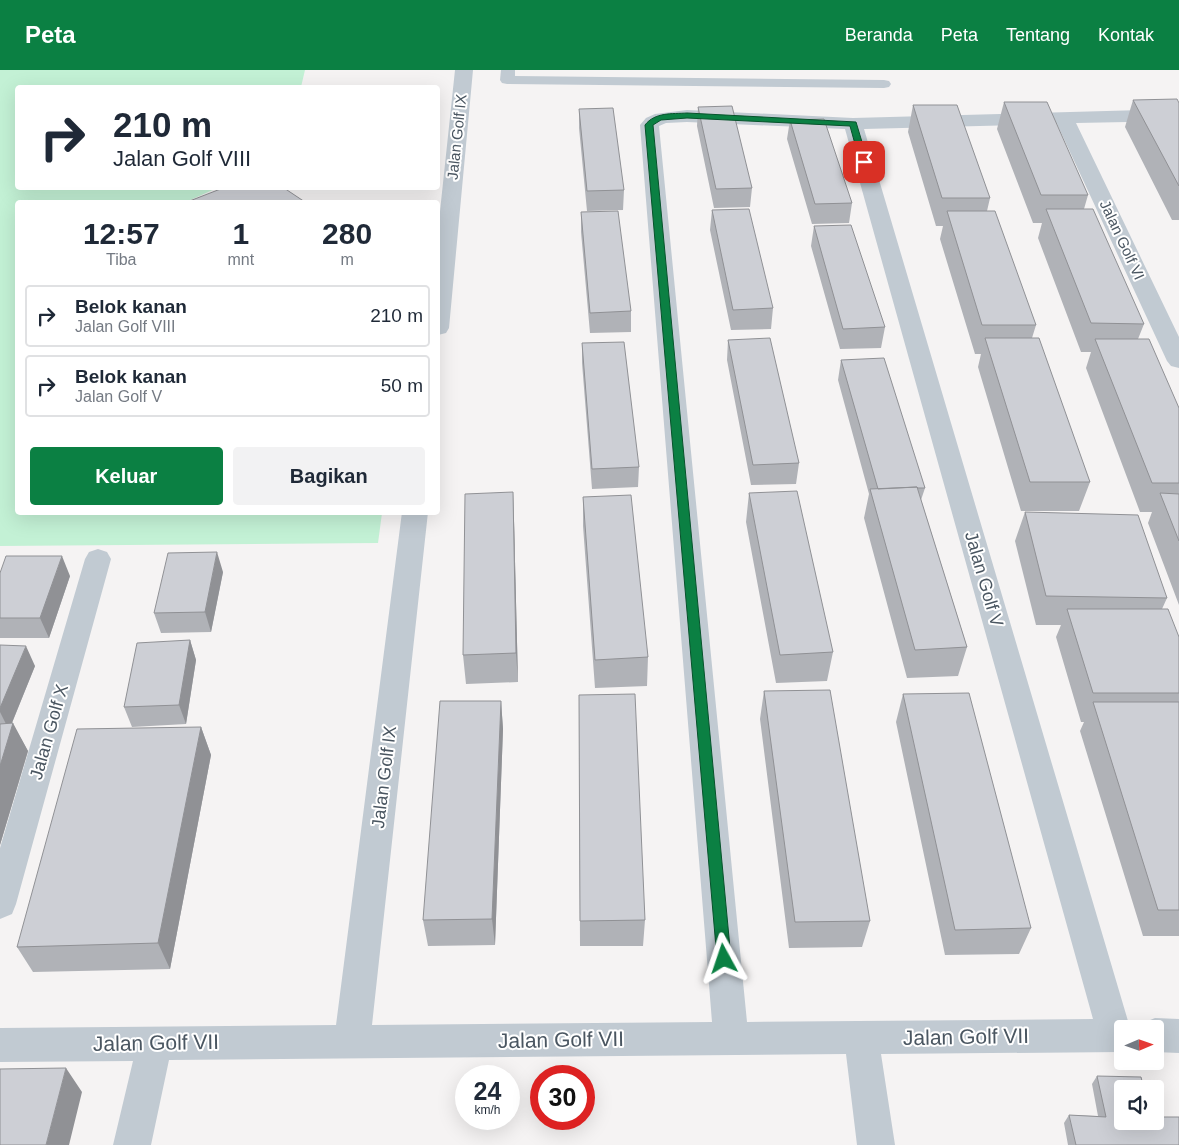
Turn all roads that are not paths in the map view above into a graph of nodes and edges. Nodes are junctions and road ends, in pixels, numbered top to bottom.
1 (464, 70) edge
2 (508, 70) edge
3 (693, 76) edge
4 (884, 84) dead end
5 (1179, 115) edge
6 (1065, 120) junction
7 (853, 124) junction
8 (440, 304) edge
9 (1179, 361) edge
10 (415, 515) edge
11 (98, 560) dead end
12 (0, 904) edge
13 (1115, 1020) edge
14 (1114, 1035) edge
15 (1164, 1035) edge
16 (1179, 1036) edge
17 (731, 1038) junction
18 (861, 1038) junction
19 (352, 1042) junction
20 (155, 1043) junction
21 (0, 1046) edge
22 (132, 1145) edge
23 (876, 1145) edge

1 - 8 street, Jalan Golf IX
2 - 3 lane
3 - 4 lane
5 - 6 street
6 - 7 street
6 - 9 street, Jalan Golf VI
7 - 13 street, Jalan Golf V
7 - 17 street
10 - 19 street, Jalan Golf IX
11 - 12 street, Jalan Golf X
14 - 18 street, Jalan Golf VII
15 - 16 street
17 - 18 street, Jalan Golf VII
17 - 19 street, Jalan Golf VII
18 - 23 street
19 - 20 street, Jalan Golf VII
20 - 21 street, Jalan Golf VII
20 - 22 street

